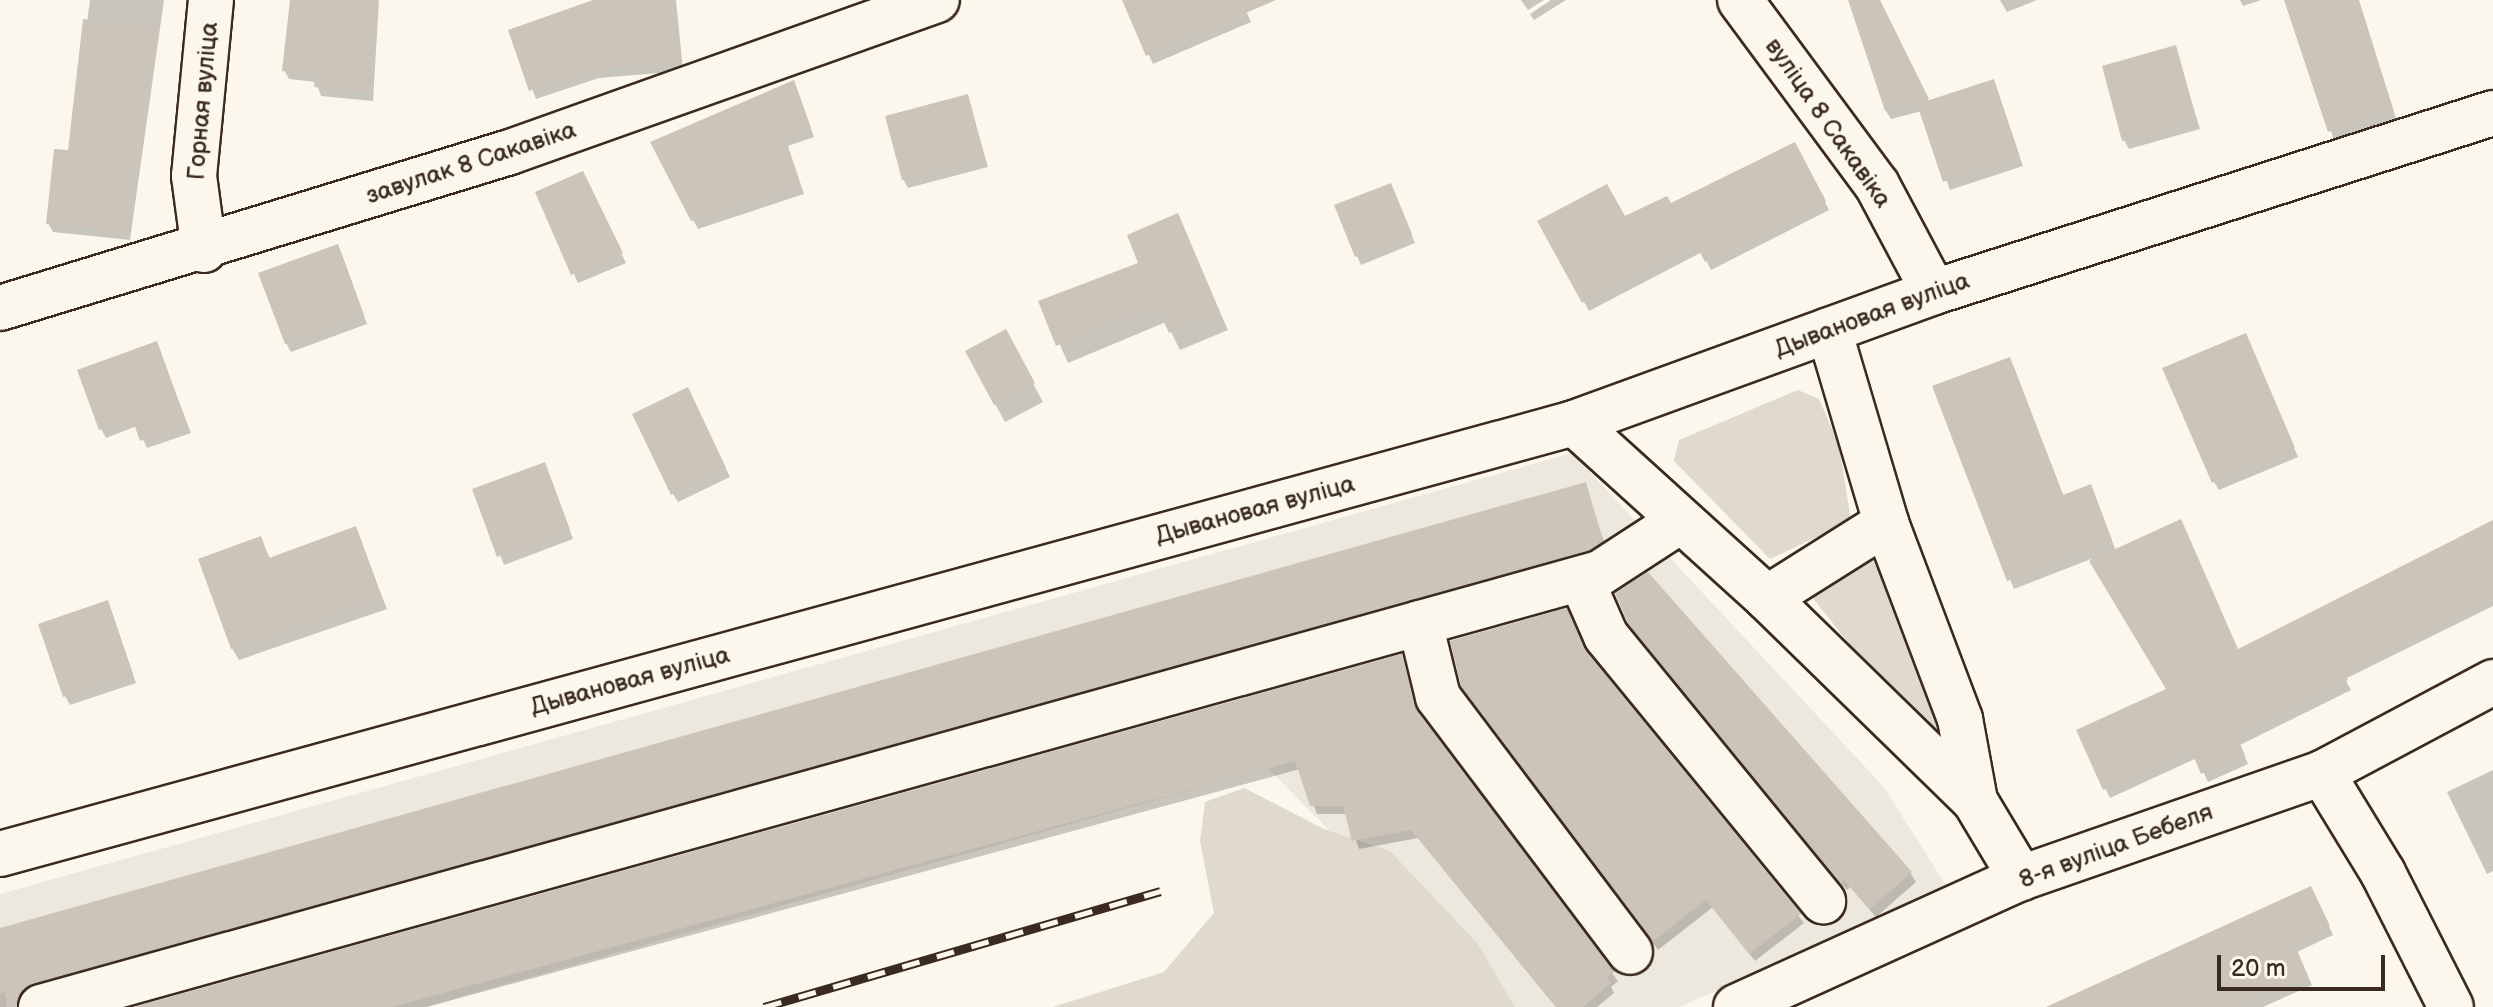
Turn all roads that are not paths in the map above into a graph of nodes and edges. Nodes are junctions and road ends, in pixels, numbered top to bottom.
1 (211, 0) edge
2 (937, 0) edge
3 (1740, 0) edge
4 (2493, 113) edge
5 (204, 250) junction
6 (1934, 292) junction
7 (0, 308) edge
8 (1829, 330) junction
9 (1574, 423) junction
10 (1680, 521) junction
11 (1886, 523) junction
12 (1581, 579) junction
13 (1767, 598) junction
14 (1420, 623) junction
15 (2493, 682) edge
16 (2322, 773) junction
17 (1975, 801) junction
18 (0, 854) edge
19 (2021, 878) junction
20 (1823, 901) dead end
21 (1630, 952) dead end
22 (41, 1007) edge
23 (1736, 1007) edge
24 (2451, 1007) edge

1 - 5 street, Горная вуліца
2 - 5 street, завулак 8 Сакавіка
3 - 6 street, вуліца 8 Сакавіка
4 - 6 street, Дывановая вуліца
5 - 7 street, завулак 8 Сакавіка
6 - 8 street, Дывановая вуліца
8 - 9 street, Дывановая вуліца
8 - 11 street
9 - 10 street
9 - 18 street, Дывановая вуліца
10 - 12 street
10 - 13 street
11 - 13 street
11 - 17 street
12 - 14 street
12 - 20 street
13 - 17 street
14 - 21 street
14 - 22 street
15 - 16 street, 8-я вуліца Бебеля
16 - 19 street, 8-я вуліца Бебеля
16 - 24 street
17 - 19 street
19 - 23 street, 8-я вуліца Бебеля

